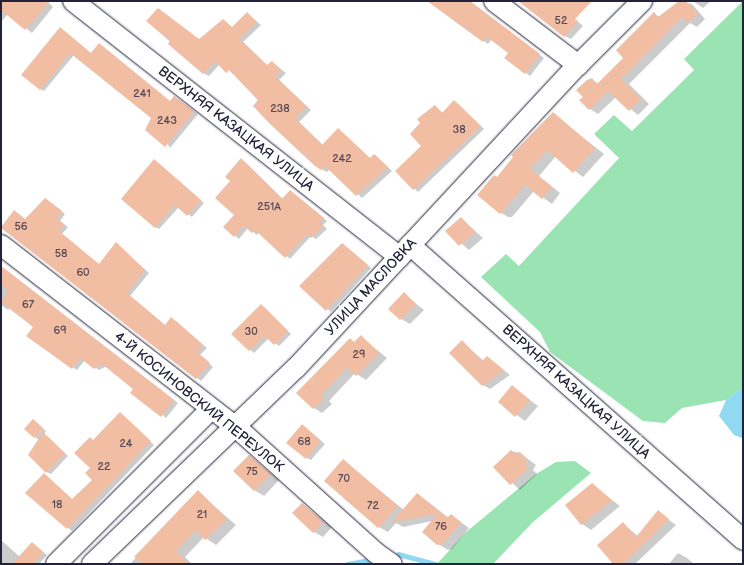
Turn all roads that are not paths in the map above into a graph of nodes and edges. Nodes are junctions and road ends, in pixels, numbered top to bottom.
1 (74, 1) edge
2 (494, 1) edge
3 (642, 1) edge
4 (578, 65) junction
5 (1, 246) edge
6 (405, 251) junction
7 (211, 409) junction
8 (236, 427) junction
9 (743, 540) edge
10 (56, 564) edge
11 (92, 564) edge
12 (392, 564) edge

1 - 6 street, ВЕРХНЯЯ КАЗАЦКАЯ УЛИЦА
2 - 4 street
3 - 4 street, УЛИЦА МАСЛОВКА
4 - 6 street, УЛИЦА МАСЛОВКА
5 - 7 street, 4-Й КОСИНОВСКИЙ ПЕРЕУЛОК
6 - 8 street, УЛИЦА МАСЛОВКА
6 - 9 street, ВЕРХНЯЯ КАЗАЦКАЯ УЛИЦА
7 - 8 street, 4-Й КОСИНОВСКИЙ ПЕРЕУЛОК
7 - 10 street
8 - 11 street, УЛИЦА МАСЛОВКА
8 - 12 street, 4-Й КОСИНОВСКИЙ ПЕРЕУЛОК

